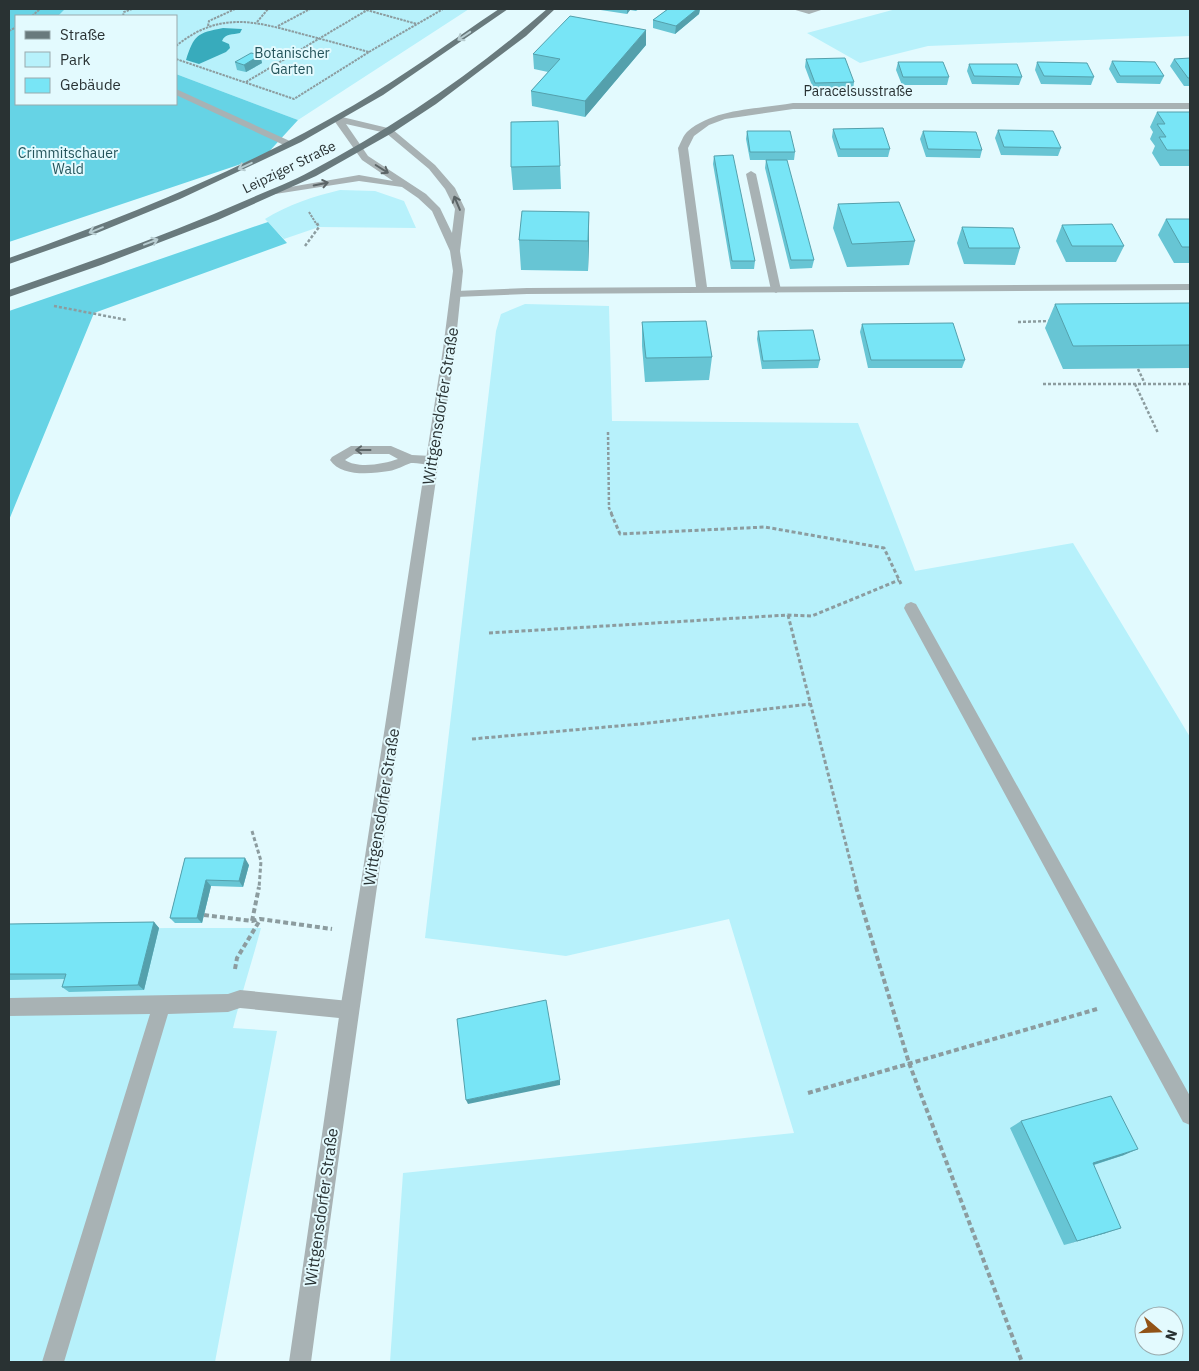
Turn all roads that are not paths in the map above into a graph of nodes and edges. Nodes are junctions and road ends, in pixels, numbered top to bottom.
1 (504, 9) edge
2 (551, 9) edge
3 (796, 9) edge
4 (820, 9) edge
5 (178, 93) edge
6 (1190, 106) edge
7 (338, 119) junction
8 (389, 131) junction
9 (289, 144) junction
10 (358, 148) junction
11 (751, 174) dead end
12 (408, 187) junction
13 (273, 193) junction
14 (455, 251) junction
15 (9, 261) edge
16 (1190, 287) edge
17 (702, 290) junction
18 (776, 290) junction
19 (9, 294) edge
20 (456, 294) junction
21 (410, 459) dead end
22 (431, 460) junction
23 (911, 608) road end
24 (162, 1005) junction
25 (9, 1007) edge
26 (349, 1010) junction
27 (1190, 1115) edge
28 (53, 1362) edge
29 (300, 1362) edge

1 -> 7 main road, Leipziger Straße
2 - 8 main road, Leipziger Straße
3 - 4 street
5 - 9 street
6 - 17 street, Paracelsusstraße
7 - 8 street, Wittgensdorfer Straße
7 - 9 main road, Leipziger Straße
7 - 10 street, Wittgensdorfer Straße
8 - 10 main road, Leipziger Straße
14 -> 8 street, Wittgensdorfer Straße
9 -> 15 main road, Leipziger Straße
10 -> 12 street, Wittgensdorfer Straße
10 - 13 main road, Leipziger Straße
11 - 18 street
13 -> 12 street, Wittgensdorfer Straße
12 - 14 street, Wittgensdorfer Straße
19 -> 13 main road, Leipziger Straße
14 - 20 street, Wittgensdorfer Straße
16 - 18 street
17 - 18 street
17 - 20 street
20 - 22 street, Wittgensdorfer Straße
21 - 22 street
22 - 26 street, Wittgensdorfer Straße
23 - 27 street
24 - 25 street
24 - 26 street
24 - 28 street
26 - 29 street, Wittgensdorfer Straße

